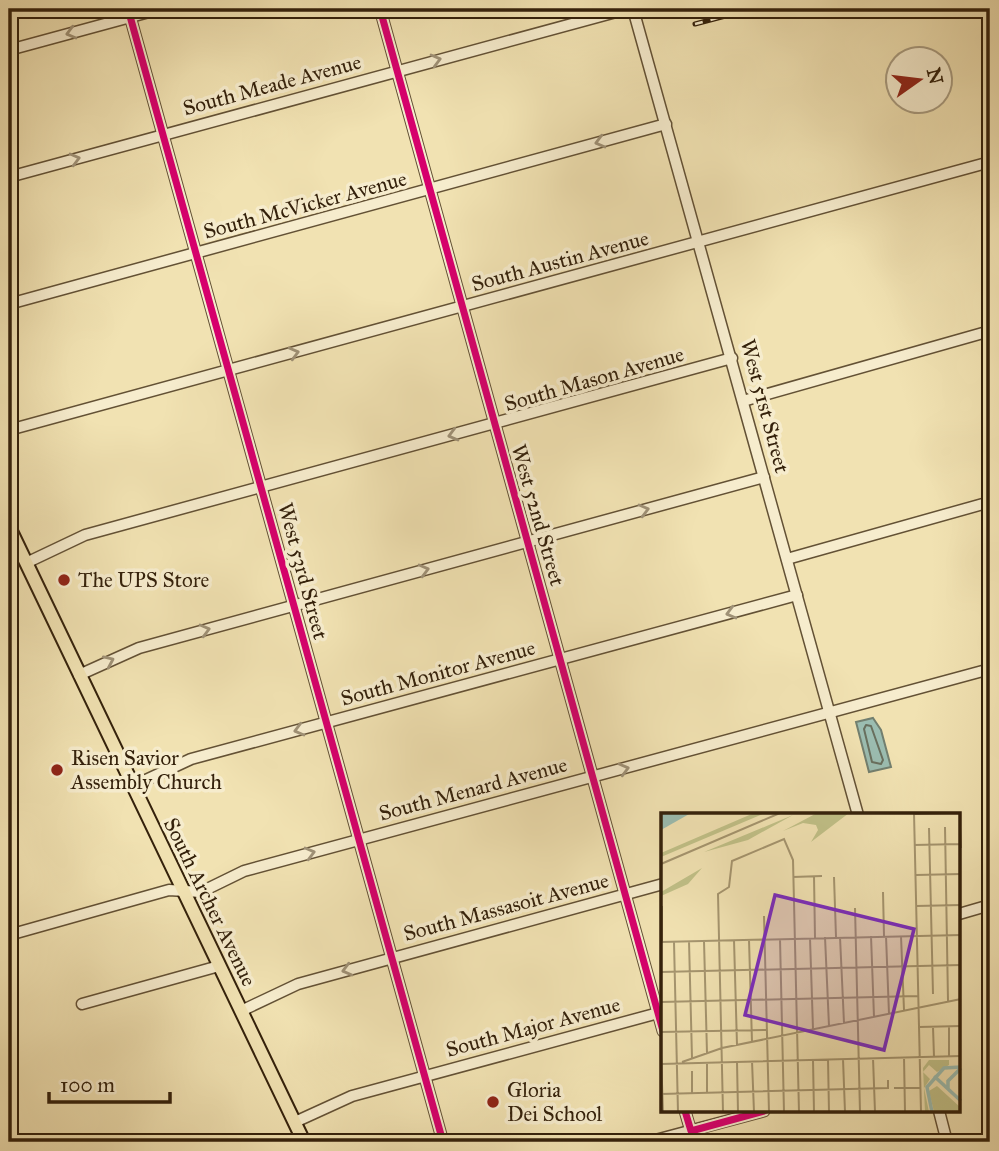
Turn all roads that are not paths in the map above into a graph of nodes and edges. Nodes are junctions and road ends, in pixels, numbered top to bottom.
1 (160, 9) edge
2 (380, 9) edge
3 (627, 9) edge
4 (633, 9) edge
5 (129, 13) edge
6 (9, 50) edge
7 (397, 71) junction
8 (666, 124) junction
9 (164, 135) junction
10 (990, 162) edge
11 (9, 177) edge
12 (430, 188) junction
13 (699, 242) junction
14 (195, 253) junction
15 (9, 304) edge
16 (463, 306) junction
17 (990, 331) edge
18 (732, 358) junction
19 (228, 371) junction
20 (743, 401) junction
21 (495, 424) junction
22 (9, 430) edge
23 (764, 477) junction
24 (262, 487) junction
25 (990, 502) edge
26 (9, 527) edge
27 (528, 542) junction
28 (787, 559) junction
29 (26, 563) junction
30 (797, 595) junction
31 (294, 606) junction
32 (560, 659) junction
33 (990, 670) edge
34 (79, 675) junction
35 (830, 713) junction
36 (327, 723) junction
37 (593, 777) junction
38 (133, 786) junction
39 (857, 813) edge
40 (359, 840) junction
41 (661, 885) edge
42 (183, 891) junction
43 (625, 895) junction
44 (990, 905) edge
45 (960, 914) edge
46 (9, 935) edge
47 (392, 958) junction
48 (219, 965) junction
49 (82, 1004) dead end
50 (241, 1011) junction
51 (661, 1013) edge
52 (425, 1076) junction
53 (685, 1112) edge
54 (760, 1112) edge
55 (939, 1112) edge
56 (295, 1122) junction
57 (691, 1131) junction
58 (304, 1142) edge
59 (443, 1142) edge
60 (648, 1142) edge
61 (694, 1142) edge
62 (947, 1142) edge

1 - 5 street
2 - 7 street, West 52nd Street
7 -> 3 street, South Meade Avenue
4 - 8 street, West 51st Street
5 -> 6 street
5 - 9 street, West 53rd Street
7 - 9 street, South Meade Avenue
7 - 12 street, West 52nd Street
8 -> 12 street, South McVicker Avenue
8 - 13 street, West 51st Street
11 -> 9 street, South Meade Avenue
9 - 14 street, West 53rd Street
10 - 13 street, South Austin Avenue
12 - 14 street, South McVicker Avenue
12 - 16 street, West 52nd Street
13 - 16 street, South Austin Avenue
13 - 18 street, West 51st Street
14 - 15 street, South McVicker Avenue
14 - 19 street, West 53rd Street
19 -> 16 street, South Austin Avenue
16 - 21 street, West 52nd Street
17 - 20 street
18 - 20 street, West 51st Street
18 - 21 street, South Mason Avenue
19 - 22 street, South Austin Avenue
19 - 24 street, West 53rd Street
20 - 23 street, West 51st Street
21 -> 24 street, South Mason Avenue
21 - 27 street, West 52nd Street
27 -> 23 street
23 - 28 street, West 51st Street
24 - 29 street, South Mason Avenue
24 - 31 street, West 53rd Street
25 - 28 street
26 - 29 main road, South Archer Avenue
31 -> 27 street
27 - 32 street, West 52nd Street
28 - 30 street, West 51st Street
29 - 34 main road, South Archer Avenue
30 -> 32 street, South Monitor Avenue
30 - 35 street, West 51st Street
34 -> 31 street
31 - 36 street, West 53rd Street
32 - 36 street, South Monitor Avenue
32 - 37 street, West 52nd Street
33 - 35 street, South Menard Avenue
34 - 38 main road, South Archer Avenue
37 -> 35 street, South Menard Avenue
35 - 39 street, West 51st Street
36 -> 38 street, South Monitor Avenue
36 - 40 street, West 53rd Street
37 - 40 street, South Menard Avenue
37 - 43 street, West 52nd Street
38 - 42 main road, South Archer Avenue
42 -> 40 street, South Menard Avenue
40 - 47 street, West 53rd Street
41 - 43 street, South Massasoit Avenue
42 - 46 street, South Menard Avenue
42 - 48 main road, South Archer Avenue
43 - 47 street, South Massasoit Avenue
43 - 51 street, West 52nd Street
44 - 45 street
47 -> 50 street, South Massasoit Avenue
47 - 52 street, West 53rd Street
48 - 49 street
48 - 50 main road, South Archer Avenue
50 - 56 main road, South Archer Avenue
51 - 52 street, South Major Avenue
52 - 56 street, South Major Avenue
52 - 59 street, West 53rd Street
53 - 57 street
54 - 57 street
55 - 62 street
56 - 58 main road, South Archer Avenue
57 - 60 street
57 - 61 street

